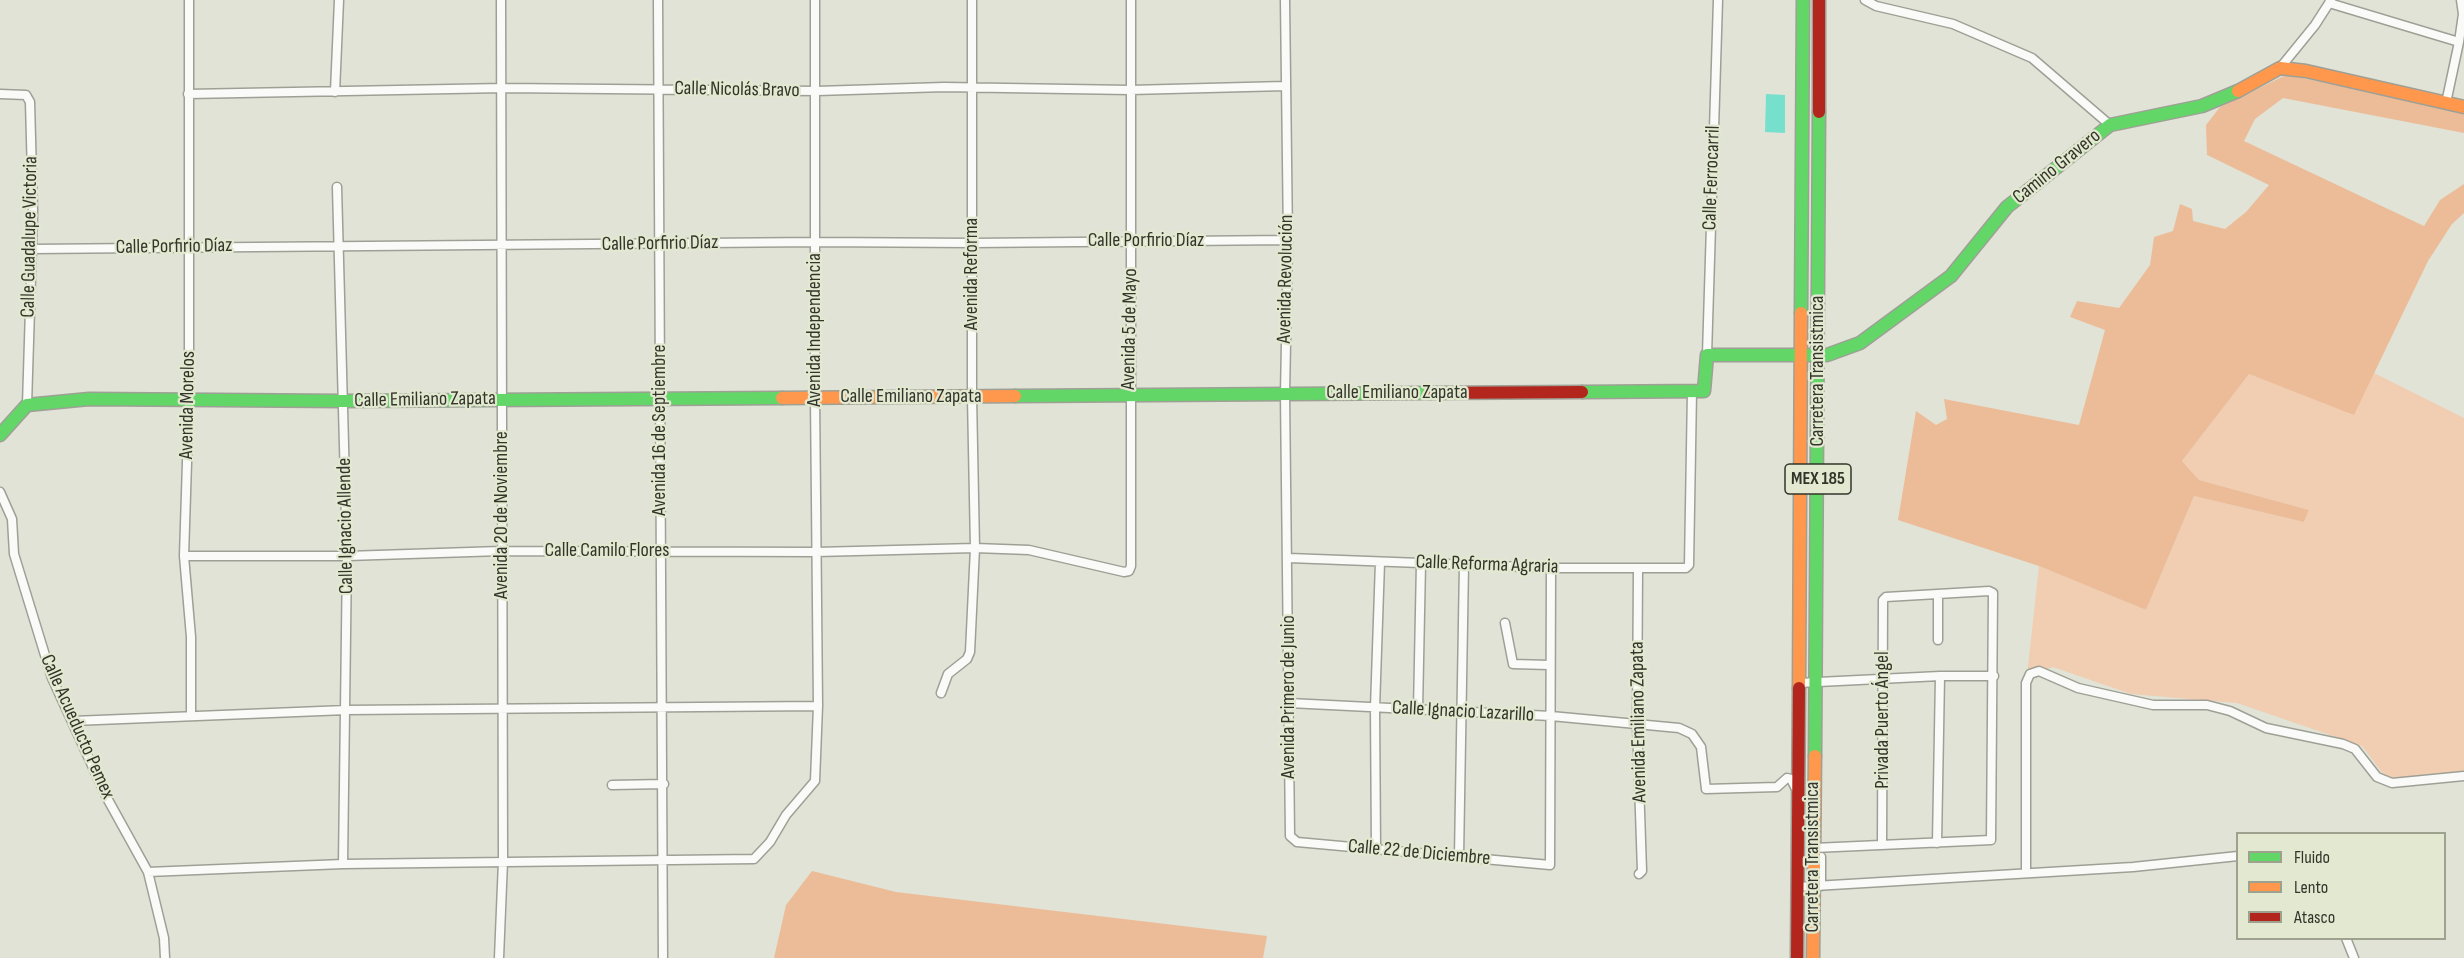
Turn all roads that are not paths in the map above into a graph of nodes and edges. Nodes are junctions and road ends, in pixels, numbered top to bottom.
1 (189, 0) edge
2 (339, 0) edge
3 (501, 0) edge
4 (658, 0) edge
5 (815, 0) edge
6 (972, 0) edge
7 (1131, 0) edge
8 (1285, 0) edge
9 (1718, 0) edge
10 (1803, 0) edge
11 (1820, 0) edge
12 (1865, 0) edge
13 (2461, 0) edge
14 (2330, 2) edge
15 (2459, 42) junction
16 (2280, 69) junction
17 (973, 87) junction
18 (1285, 87) junction
19 (503, 88) junction
20 (657, 89) junction
21 (1130, 90) junction
22 (335, 92) junction
23 (817, 92) junction
24 (0, 94) edge
25 (188, 94) junction
26 (2446, 103) junction
27 (2464, 107) edge
28 (2110, 124) junction
29 (337, 188) dead end
30 (1288, 240) junction
31 (1132, 241) junction
32 (816, 242) junction
33 (972, 243) junction
34 (503, 244) junction
35 (659, 244) junction
36 (189, 246) junction
37 (340, 246) junction
38 (32, 249) junction
39 (1802, 269) junction
40 (1707, 356) junction
41 (1800, 356) junction
42 (1819, 356) junction
43 (1692, 392) junction
44 (1130, 394) junction
45 (1285, 394) junction
46 (659, 397) junction
47 (814, 397) junction
48 (972, 397) junction
49 (502, 399) junction
50 (189, 400) junction
51 (344, 401) junction
52 (27, 405) junction
53 (0, 435) edge
54 (1819, 456) junction
55 (0, 492) edge
56 (975, 548) junction
57 (1029, 549) joint
58 (501, 551) junction
59 (659, 551) junction
60 (816, 552) junction
61 (184, 556) junction
62 (347, 556) junction
63 (1289, 558) junction
64 (1380, 562) junction
65 (1421, 563) junction
66 (1464, 564) junction
67 (1551, 568) junction
68 (1638, 570) junction
69 (1938, 594) junction
70 (1505, 622) dead end
71 (1938, 640) dead end
72 (1549, 665) junction
73 (1940, 676) junction
74 (1994, 676) junction
75 (1883, 678) junction
76 (1814, 682) junction
77 (1798, 683) junction
78 (941, 693) dead end
79 (1289, 703) junction
80 (818, 706) junction
81 (661, 707) junction
82 (1375, 708) junction
83 (346, 710) junction
84 (503, 710) junction
85 (1418, 710) junction
86 (1463, 711) junction
87 (191, 715) junction
88 (1551, 716) junction
89 (73, 721) junction
90 (1637, 723) junction
91 (2464, 776) edge
92 (664, 784) junction
93 (612, 785) dead end
94 (1797, 793) junction
95 (1290, 836) joint
96 (1937, 843) junction
97 (1882, 844) junction
98 (1817, 847) junction
99 (1376, 849) junction
100 (2236, 856) edge
101 (1459, 857) junction
102 (503, 861) junction
103 (664, 861) junction
104 (344, 864) junction
105 (148, 872) junction
106 (2026, 873) junction
107 (1639, 874) dead end
108 (1817, 886) junction
109 (1798, 887) junction
110 (2346, 940) edge
111 (165, 958) edge
112 (498, 958) edge
113 (663, 958) edge
114 (1797, 958) edge
115 (1813, 958) edge
116 (2354, 958) edge

1 - 25 street, Avenida Morelos
2 - 22 street
3 - 19 street, Avenida 20 de Noviembre
4 - 20 street, Avenida 16 de Septiembre
5 - 23 street, Avenida Independencia
6 - 17 street, Avenida Reforma
7 - 21 street, Avenida 5 de Mayo
8 - 18 street, Avenida Revolución
9 - 40 street, Calle Ferrocarril
10 - 39 street, Carretera Transistmica / MEX 185
11 - 42 street, Carretera Transistmica / MEX 185
12 - 28 street
13 - 15 street
14 - 15 street
14 - 16 street
15 - 26 street
16 - 26 street
16 - 28 street, Camino Gravero
17 - 21 street, Calle Nicolás Bravo
17 - 23 street, Calle Nicolás Bravo
17 - 33 street, Avenida Reforma
18 - 21 street, Calle Nicolás Bravo
18 - 30 street, Avenida Revolución
19 - 20 street, Calle Nicolás Bravo
19 - 22 street, Calle Nicolás Bravo
19 - 34 street, Avenida 20 de Noviembre
20 - 23 street, Calle Nicolás Bravo
20 - 35 street, Avenida 16 de Septiembre
21 - 31 street, Avenida 5 de Mayo
22 - 25 street, Calle Nicolás Bravo
23 - 32 street, Avenida Independencia
24 - 38 street, Calle Guadalupe Victoria
25 - 36 street, Avenida Morelos
26 - 27 street
28 - 42 street, Camino Gravero
29 - 37 street, Calle Ignacio Allende
30 - 31 street, Calle Porfirio Díaz
30 - 45 street, Avenida Revolución
31 - 33 street, Calle Porfirio Díaz
31 - 44 street, Avenida 5 de Mayo
32 - 33 street, Calle Porfirio Díaz
32 - 35 street, Calle Porfirio Díaz
32 - 47 street, Avenida Independencia
33 - 48 street, Avenida Reforma
34 - 35 street, Calle Porfirio Díaz
34 - 37 street, Calle Porfirio Díaz
34 - 49 street, Avenida 20 de Noviembre
35 - 46 street, Avenida 16 de Septiembre
36 - 37 street, Calle Porfirio Díaz
36 - 38 street, Calle Porfirio Díaz
36 - 50 street, Avenida Morelos
37 - 51 street, Calle Ignacio Allende
38 - 52 street, Calle Guadalupe Victoria
39 - 41 street, Carretera Transistmica / MEX 185
39 - 42 street
40 - 41 street
40 - 43 street
41 - 42 street, Camino Gravero
41 - 54 street
41 - 77 street, Carretera Transistmica / MEX 185
42 - 54 street, Carretera Transistmica / MEX 185
43 - 45 street, Calle Emiliano Zapata
43 - 68 street, Calle Reforma Agraria
44 - 45 street, Calle Emiliano Zapata
44 - 48 street, Calle Emiliano Zapata
44 - 57 street, Avenida 5 de Mayo
45 - 63 street, Avenida Revolución
46 - 47 street, Calle Emiliano Zapata
46 - 49 street, Calle Emiliano Zapata
46 - 59 street, Avenida 16 de Septiembre
47 - 48 street, Calle Emiliano Zapata
47 - 60 street, Avenida Independencia
48 - 56 street, Avenida Reforma
49 - 51 street, Calle Emiliano Zapata
49 - 58 street, Avenida 20 de Noviembre
50 - 51 street, Calle Emiliano Zapata
50 - 52 street, Calle Emiliano Zapata
50 - 61 street, Avenida Morelos
51 - 62 street, Calle Ignacio Allende
52 - 53 street
54 - 76 street, Carretera Transistmica / MEX 185
55 - 89 street, Calle Acueducto Pemex
56 - 57 street, Calle Camilo Flores
56 - 60 street, Calle Camilo Flores
56 - 78 street, Avenida Reforma
58 - 59 street, Calle Camilo Flores
58 - 62 street, Calle Camilo Flores
58 - 84 street, Avenida 20 de Noviembre
59 - 60 street, Calle Camilo Flores
59 - 81 street, Avenida 16 de Septiembre
60 - 80 street, Avenida Independencia
61 - 62 street, Calle Camilo Flores
61 - 87 street, Avenida Morelos
62 - 83 street, Calle Ignacio Allende
63 - 64 street, Calle Reforma Agraria
63 - 79 street, Avenida Primero de Junio
64 - 65 street, Calle Reforma Agraria
64 - 82 street
65 - 66 street, Calle Reforma Agraria
65 - 85 street
66 - 67 street, Calle Reforma Agraria
66 - 86 street
67 - 68 street, Calle Reforma Agraria
67 - 72 street
68 - 90 street, Avenida Emiliano Zapata
69 - 71 street
69 - 74 street
69 - 75 street, Privada Puerto Ángel
70 - 72 street
72 - 88 street
73 - 74 street
73 - 75 street
73 - 96 street
74 - 96 street
75 - 76 street
75 - 97 street, Privada Puerto Ángel
76 - 77 street
76 - 98 street, Carretera Transistmica / MEX 185
77 - 94 street, Carretera Transistmica / MEX 185
79 - 82 street, Calle Ignacio Lazarillo
79 - 95 street, Avenida Primero de Junio
80 - 81 street
80 - 103 street, Avenida Independencia
81 - 84 street
81 - 92 street, Avenida 16 de Septiembre
82 - 85 street, Calle Ignacio Lazarillo
82 - 99 street
83 - 84 street
83 - 87 street
83 - 104 street, Calle Ignacio Allende
84 - 102 street, Avenida 20 de Noviembre
85 - 86 street, Calle Ignacio Lazarillo
86 - 88 street, Calle Ignacio Lazarillo
86 - 101 street
87 - 89 street
88 - 90 street, Calle Ignacio Lazarillo
88 - 101 street, Calle 22 de Diciembre
89 - 105 street, Calle Acueducto Pemex
90 - 94 street, Calle Ignacio Lazarillo
90 - 107 street, Avenida Emiliano Zapata
91 - 106 street
92 - 93 street
92 - 103 street, Avenida 16 de Septiembre
94 - 108 street
94 - 109 street, Carretera Transistmica / MEX 185
95 - 99 street, Calle 22 de Diciembre
96 - 97 street
97 - 98 street
98 - 108 street, Carretera Transistmica / MEX 185
99 - 101 street, Calle 22 de Diciembre
100 - 106 street
102 - 103 street, Avenida Independencia
102 - 104 street, Avenida Independencia
102 - 112 street, Avenida 20 de Noviembre
103 - 113 street, Avenida 16 de Septiembre
104 - 105 street, Avenida Independencia
105 - 111 street, Calle Acueducto Pemex
106 - 108 street
108 - 109 street
108 - 115 street, Carretera Transistmica / MEX 185
109 - 114 street, Carretera Transistmica / MEX 185
110 - 116 street

